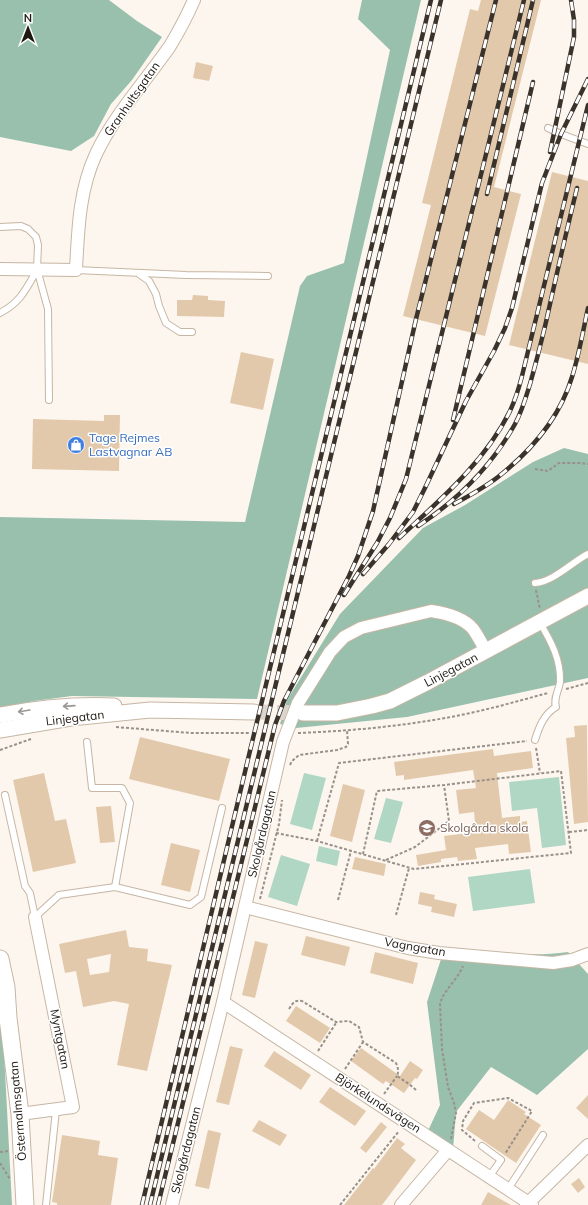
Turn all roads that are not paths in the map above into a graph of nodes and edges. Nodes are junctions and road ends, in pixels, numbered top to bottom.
1 (194, 0) edge
2 (548, 128) dead end
3 (588, 144) edge
4 (0, 227) edge
5 (0, 269) edge
6 (37, 269) junction
7 (76, 270) junction
8 (139, 274) junction
9 (268, 276) dead end
10 (0, 313) edge
11 (192, 332) dead end
12 (49, 400) dead end
13 (588, 554) edge
14 (535, 583) dead end
15 (588, 596) edge
16 (539, 622) junction
17 (486, 651) junction
18 (150, 710) junction
19 (254, 712) tunnel mouth
20 (303, 713) tunnel mouth
21 (0, 715) edge
22 (0, 730) edge
23 (535, 740) road end
24 (87, 742) dead end
25 (5, 795) dead end
26 (222, 808) dead end
27 (115, 887) junction
28 (245, 907) junction
29 (35, 917) junction
30 (588, 954) edge
31 (0, 959) edge
32 (0, 994) edge
33 (223, 1002) junction
34 (8, 1018) junction
35 (56, 1110) junction
36 (20, 1114) junction
37 (543, 1135) dead end
38 (588, 1145) edge
39 (482, 1146) road end
40 (448, 1150) junction
41 (489, 1177) junction
42 (508, 1189) junction
43 (529, 1204) edge
44 (25, 1205) edge
45 (46, 1205) edge
46 (172, 1205) edge
47 (401, 1205) edge

1 - 7 street, Granhultsgatan
2 - 3 lane
4 - 6 lane
5 - 6 street
6 - 7 street
6 - 10 lane
6 - 12 lane
7 - 8 lane
8 - 9 lane
8 - 11 lane
13 - 14 lane
15 - 16 street, Linjegatan
16 - 17 street, Linjegatan
16 - 23 lane
17 - 20 street, Linjegatan
17 - 28 street, Skolgårdagatan
18 - 19 street, Linjegatan
18 -> 21 street, Linjegatan
18 - 22 street, Linjegatan
24 - 27 lane
25 - 29 lane
26 - 27 lane
27 - 29 lane
28 - 30 street, Vagngatan
28 - 33 street, Skolgårdagatan
29 - 35 street, Myntgatan
31 - 34 main road, Östermalmsgatan
32 - 34 main road, Östermalmsgatan
33 - 40 street, Björkelundsvägen
33 - 46 street, Skolgårdagatan
34 - 36 main road, Östermalmsgatan
35 - 36 street, Myntgatan
35 - 45 lane
36 - 44 main road, Östermalmsgatan
37 - 42 lane
38 - 43 street
39 - 41 lane
40 - 41 street, Björkelundsvägen
40 - 47 street
41 - 42 street, Björkelundsvägen
42 - 43 street, Björkelundsvägen

